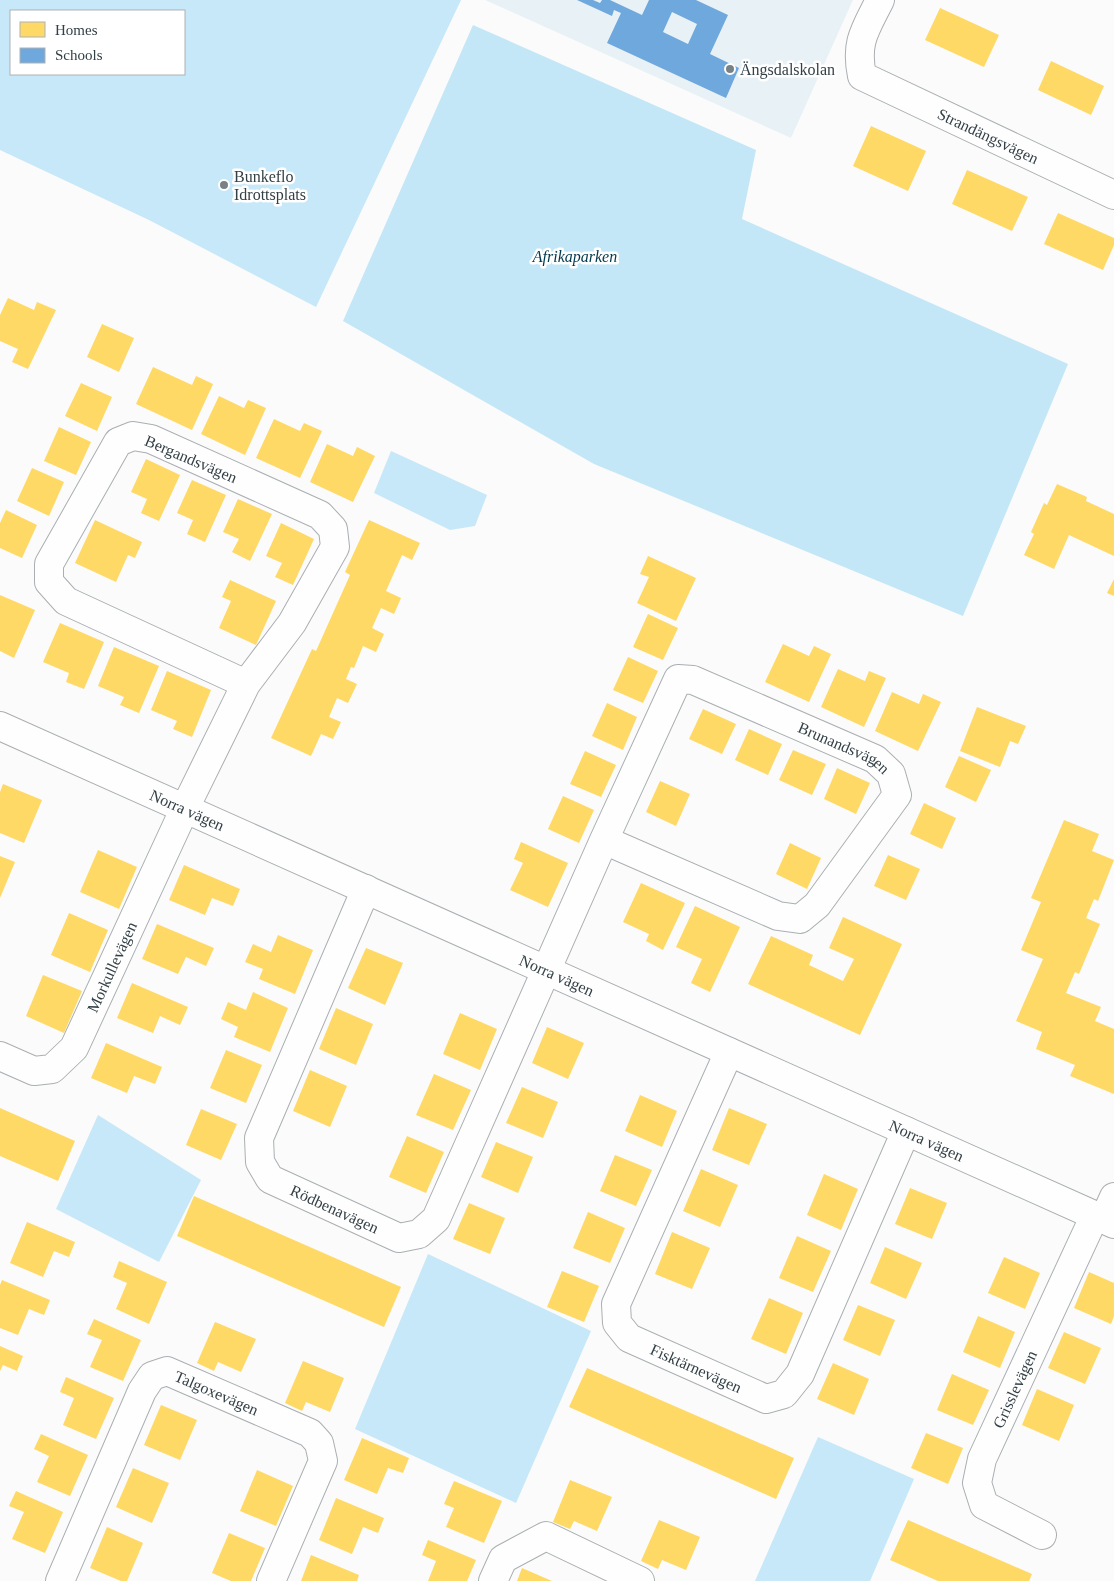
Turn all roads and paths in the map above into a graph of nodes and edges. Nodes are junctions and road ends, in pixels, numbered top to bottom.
1 (880, 0) edge
2 (1114, 195) edge
3 (246, 684) junction
4 (1, 729) edge
5 (185, 808) junction
6 (604, 840) junction
7 (366, 889) junction
8 (547, 970) junction
9 (729, 1052) junction
10 (0, 1056) edge
11 (906, 1131) junction
12 (1107, 1214) edge
13 (1042, 1535) dead end
14 (60, 1581) edge
15 (271, 1581) edge
16 (493, 1581) edge
17 (640, 1581) edge

1 - 2 street, Strandängsvägen
3 - 3 street, Bergandsvägen
3 - 5 street, Bergandsvägen
4 - 5 street, Norra vägen
5 - 7 street, Norra vägen
5 - 10 street, Morkullevägen
6 - 6 street, Brunandsvägen
6 - 8 street, Brunandsvägen
7 - 8 street, Norra vägen
7 - 8 street, Rödbenavägen
8 - 9 street, Norra vägen
9 - 11 street, Norra vägen
9 - 11 street, Fisktärnevägen
11 - 12 street, Norra vägen
12 - 13 street, Grisslevägen
14 - 15 street, Talgoxevägen
16 - 17 street

